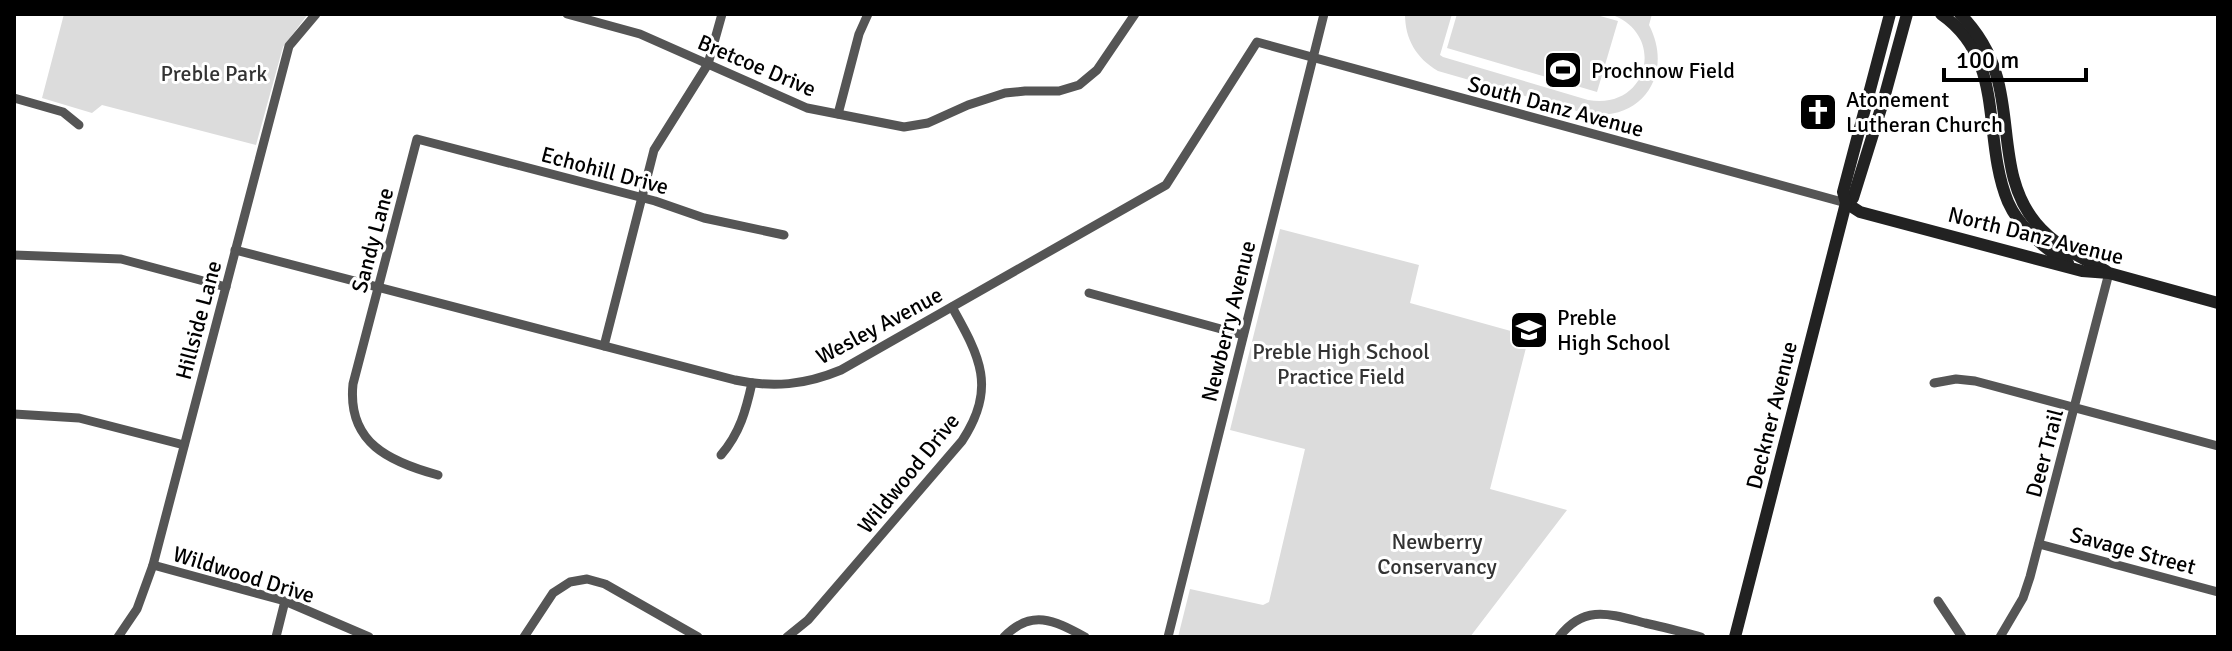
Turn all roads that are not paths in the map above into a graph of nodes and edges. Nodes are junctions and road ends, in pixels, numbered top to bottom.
1 (316, 14) edge
2 (567, 14) edge
3 (722, 14) edge
4 (868, 14) edge
5 (1135, 14) edge
6 (1324, 14) edge
7 (1878, 14) edge
8 (1890, 14) edge
9 (1907, 14) edge
10 (1941, 14) edge
11 (1960, 14) edge
12 (602, 19) edge
13 (1886, 28) junction
14 (1257, 42) joint
15 (1313, 58) junction
16 (708, 64) junction
17 (14, 98) edge
18 (838, 114) junction
19 (79, 125) dead end
20 (417, 139) joint
21 (642, 197) junction
22 (1846, 203) junction
23 (784, 235) dead end
24 (235, 250) junction
25 (14, 255) edge
26 (2082, 271) junction
27 (2109, 273) junction
28 (226, 287) junction
29 (378, 287) junction
30 (1089, 293) dead end
31 (2218, 303) edge
32 (952, 307) junction
33 (1243, 335) junction
34 (604, 346) junction
35 (752, 383) junction
36 (1934, 383) dead end
37 (2074, 408) junction
38 (14, 414) edge
39 (184, 445) junction
40 (2218, 446) edge
41 (721, 455) dead end
42 (438, 475) dead end
43 (2039, 544) junction
44 (153, 565) junction
45 (2218, 592) edge
46 (285, 601) junction
47 (1938, 601) dead end
48 (118, 637) edge
49 (276, 637) edge
50 (369, 637) edge
51 (524, 637) edge
52 (698, 637) edge
53 (787, 637) edge
54 (1004, 637) edge
55 (1085, 637) edge
56 (1168, 637) edge
57 (1559, 637) edge
58 (1701, 637) edge
59 (1735, 637) edge
60 (1962, 637) edge
61 (2000, 637) edge

1 - 24 street, Hillside Lane
2 - 12 street, Bretcoe Drive
3 - 16 street
4 - 18 street
5 - 18 street, Bretcoe Drive
6 - 15 street, Newberry Avenue
7 - 13 street
8 - 13 street, Deckner Avenue
9 - 22 street, Deckner Avenue
10 - 26 street
11 - 27 street
12 - 16 street, Bretcoe Drive
13 - 22 street, Deckner Avenue
14 - 15 street, South Danz Avenue
14 - 32 street, Wesley Avenue
15 - 22 street, South Danz Avenue
15 - 33 street, Newberry Avenue
16 - 18 street, Bretcoe Drive
16 - 21 street
17 - 19 street
20 - 21 street, Echohill Drive
20 - 29 street, Sandy Lane
21 - 23 street, Echohill Drive
21 - 34 street
22 - 26 street, North Danz Avenue
22 - 59 street, Deckner Avenue
24 - 28 street, Hillside Lane
24 - 29 street, Wesley Avenue
25 - 28 street
26 - 27 street, North Danz Avenue
27 - 31 street, North Danz Avenue
27 - 37 street, Deer Trail
28 - 39 street, Hillside Lane
29 - 34 street, Wesley Avenue
29 - 42 street, Sandy Lane
30 - 33 street
32 - 35 street, Wesley Avenue
32 - 53 street, Wildwood Drive
33 - 56 street, Newberry Avenue
34 - 35 street, Wesley Avenue
35 - 41 street
36 - 37 street
37 - 40 street
37 - 43 street, Deer Trail
38 - 39 street
39 - 44 street, Hillside Lane
43 - 45 street, Savage Street
43 - 61 street, Deer Trail
44 - 46 street, Wildwood Drive
44 - 48 street, Hillside Lane
46 - 49 street
46 - 50 street, Wildwood Drive
47 - 60 street
51 - 52 street
54 - 55 street
57 - 58 street

